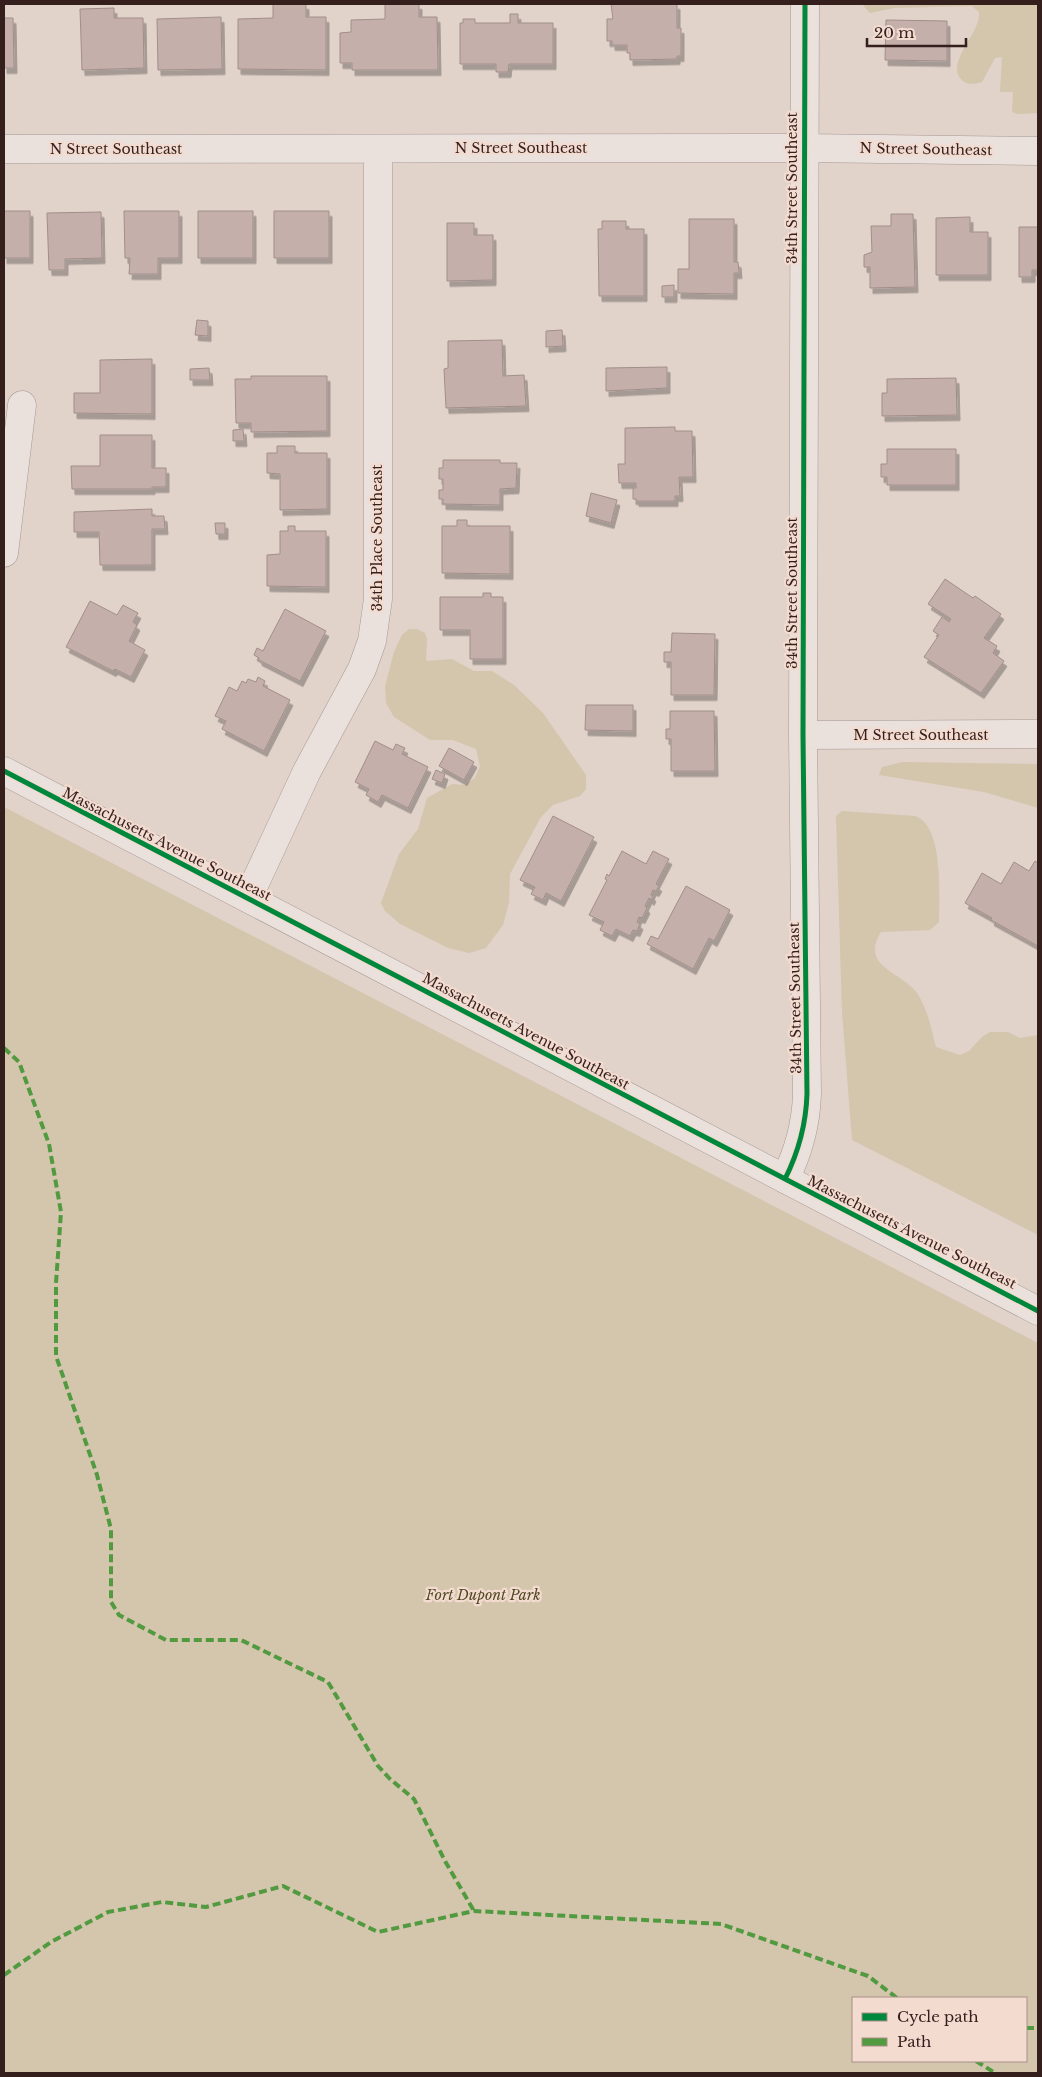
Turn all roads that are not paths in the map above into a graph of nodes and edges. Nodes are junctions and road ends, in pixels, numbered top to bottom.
1 (805, 4) edge
2 (803, 148) junction
3 (4, 149) edge
4 (378, 149) junction
5 (1038, 151) edge
6 (22, 405) dead end
7 (4, 554) edge
8 (1038, 734) edge
9 (803, 735) junction
10 (4, 771) edge
11 (248, 898) junction
12 (785, 1179) junction
13 (1038, 1311) edge

1 - 2 street, 34th Street Southeast
2 - 4 street, N Street Southeast
2 - 5 street, N Street Southeast
2 - 9 street, 34th Street Southeast
3 - 4 street, N Street Southeast
4 - 11 street, 34th Place Southeast
6 - 7 street
8 - 9 street, M Street Southeast
9 - 12 street, 34th Street Southeast
10 - 11 street, Massachusetts Avenue Southeast
11 - 12 street, Massachusetts Avenue Southeast
12 - 13 street, Massachusetts Avenue Southeast

